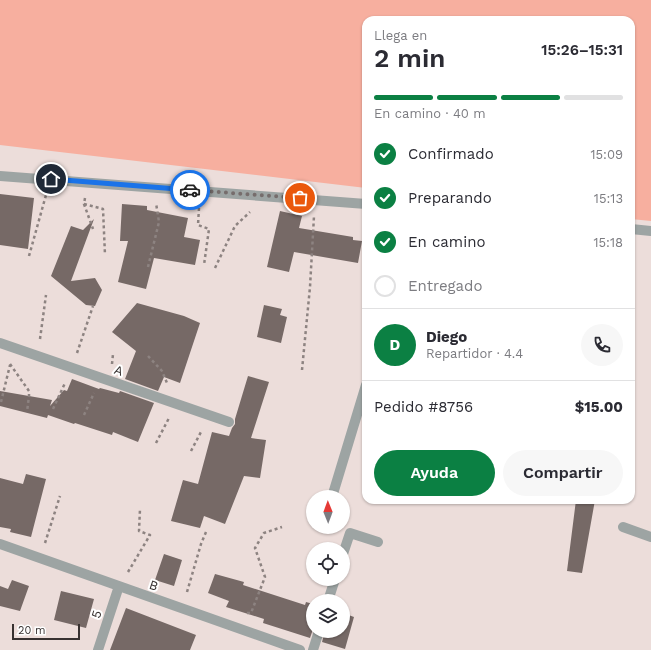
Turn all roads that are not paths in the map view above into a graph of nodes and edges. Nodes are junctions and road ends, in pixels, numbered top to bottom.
1 (0, 176) edge
2 (362, 204) edge
3 (635, 228) edge
4 (651, 230) edge
5 (0, 342) edge
6 (362, 398) edge
7 (229, 422) dead end
8 (334, 490) edge
9 (623, 528) dead end
10 (651, 537) edge
11 (347, 542) edge
12 (378, 542) dead end
13 (0, 544) edge
14 (119, 586) junction
15 (317, 638) edge
16 (98, 650) edge
17 (300, 650) edge
18 (313, 650) edge

1 - 2 street
3 - 4 street
5 - 7 street, A
6 - 8 street
9 - 10 street
11 - 12 street
13 - 14 street, B
14 - 16 street, 5
14 - 17 street, B
15 - 18 street

